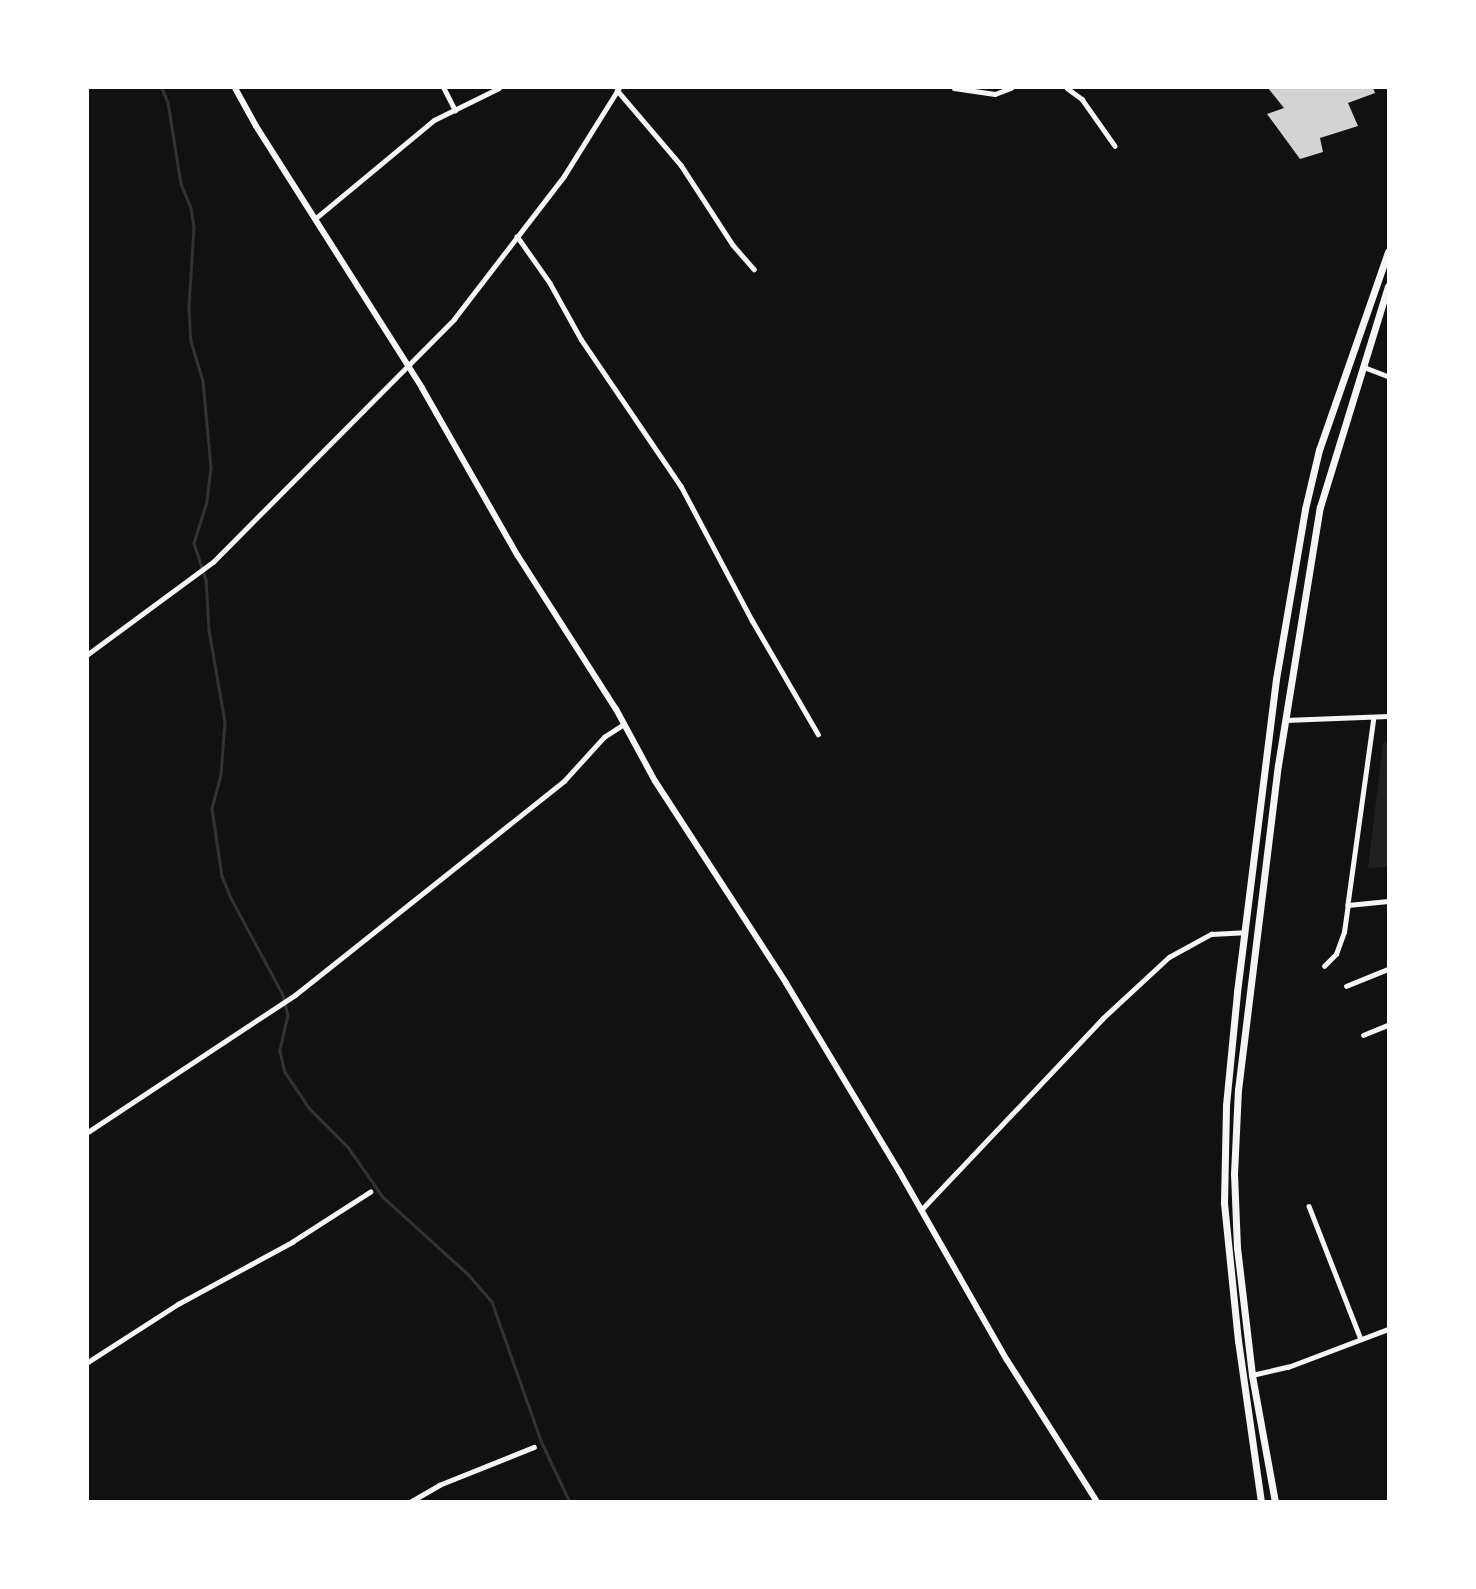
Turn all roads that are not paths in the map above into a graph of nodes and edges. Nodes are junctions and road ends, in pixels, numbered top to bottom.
1 (235, 88) edge
2 (444, 88) edge
3 (499, 88) edge
4 (954, 88) edge
5 (1011, 88) edge
6 (1067, 88) edge
7 (618, 89) edge
8 (455, 110) junction
9 (1115, 146) dead end
10 (316, 218) junction
11 (517, 236) junction
12 (1388, 251) edge
13 (754, 269) dead end
14 (1388, 286) edge
15 (1363, 367) junction
16 (408, 368) junction
17 (1388, 376) edge
18 (88, 654) edge
19 (1388, 716) edge
20 (1374, 717) junction
21 (1285, 720) junction
22 (624, 724) junction
23 (818, 734) dead end
24 (1388, 901) edge
25 (1348, 905) junction
26 (1245, 932) junction
27 (1324, 965) dead end
28 (1388, 969) edge
29 (1346, 986) dead end
30 (1388, 1025) edge
31 (1363, 1034) dead end
32 (88, 1132) edge
33 (370, 1192) dead end
34 (1309, 1206) dead end
35 (921, 1210) junction
36 (1388, 1329) edge
37 (1360, 1338) junction
38 (88, 1362) edge
39 (1252, 1375) junction
40 (534, 1447) dead end
41 (410, 1502) edge
42 (1097, 1502) edge
43 (1261, 1502) edge
44 (1275, 1502) edge

1 - 10 main road
2 - 8 street
3 - 8 street
4 - 5 street
6 - 9 street
7 - 11 street
7 - 13 street
8 - 10 street
10 - 16 main road
11 - 16 street
11 - 23 street
12 - 26 highway
14 - 15 highway
15 - 17 street
15 - 21 highway
16 - 18 street
16 - 22 main road
19 - 20 street
20 - 21 street
20 - 25 street
21 - 39 highway
22 - 32 street
22 - 35 main road
24 - 25 street
25 - 27 street
26 - 35 street
26 - 43 highway
28 - 29 street
30 - 31 street
33 - 38 street
34 - 37 street
35 - 42 main road
36 - 37 street
37 - 39 street
39 - 44 highway
40 - 41 street

